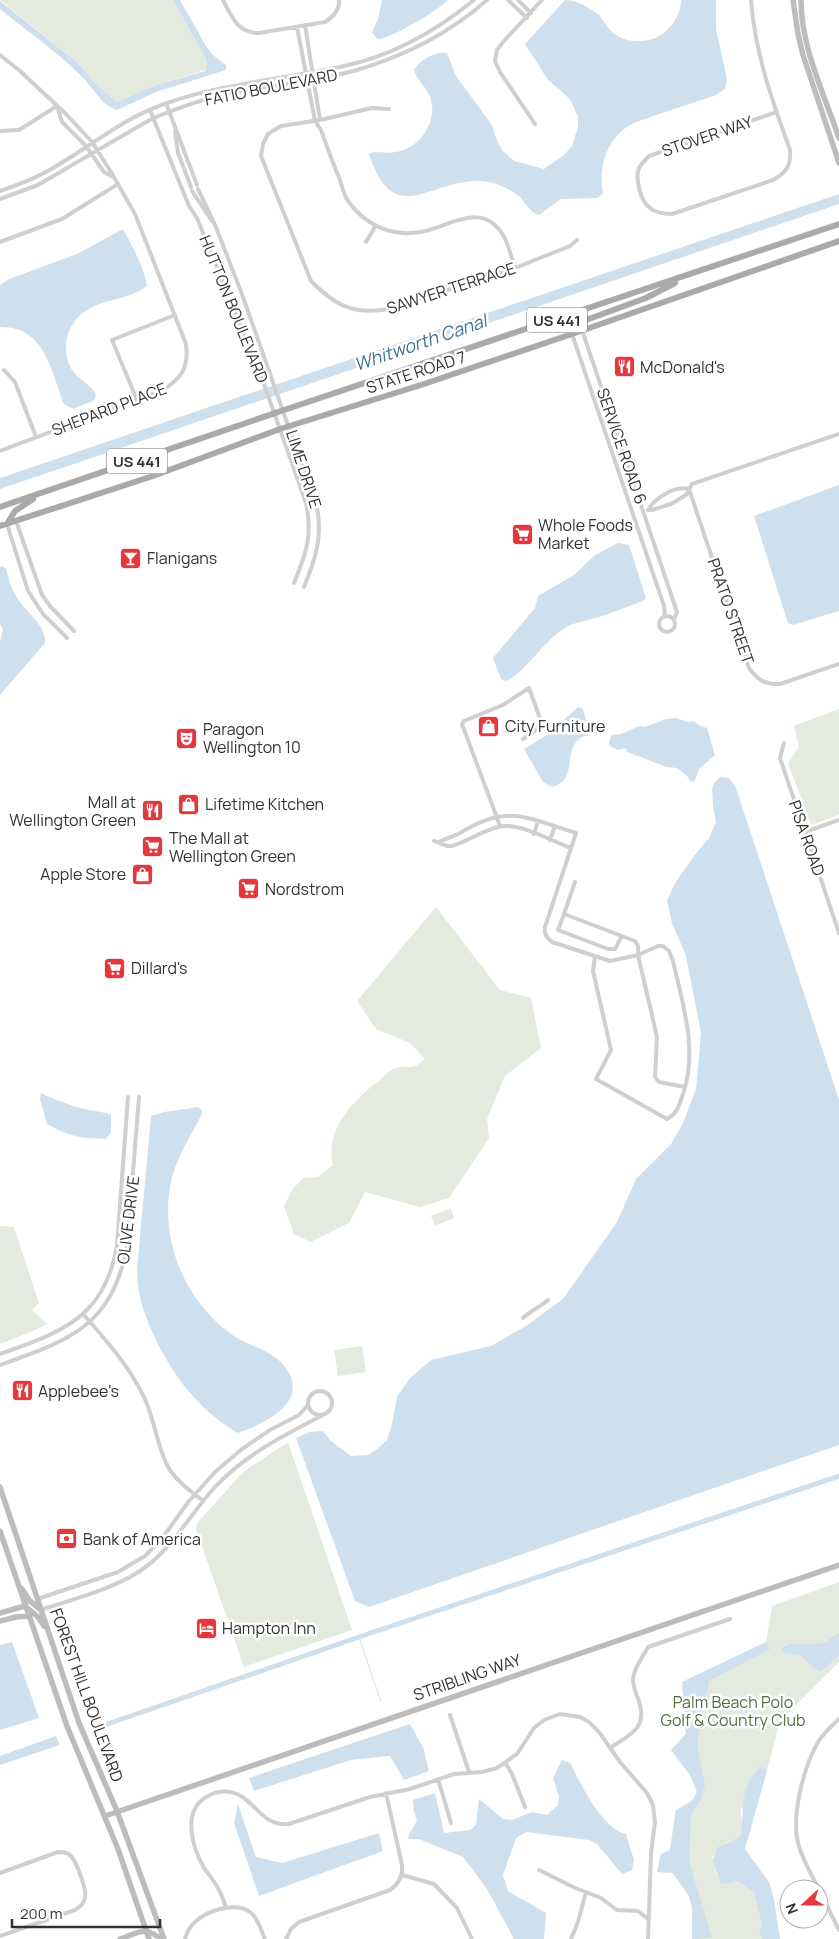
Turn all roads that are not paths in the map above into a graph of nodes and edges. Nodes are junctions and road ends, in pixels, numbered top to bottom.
1 (223, 0) edge
2 (339, 0) edge
3 (474, 0) edge
4 (487, 0) edge
5 (508, 0) edge
6 (518, 0) edge
7 (542, 0) edge
8 (751, 0) edge
9 (794, 0) edge
10 (801, 0) edge
11 (531, 13) junction
12 (527, 18) junction
13 (305, 26) junction
14 (297, 27) junction
15 (0, 55) edge
16 (312, 71) junction
17 (305, 73) junction
18 (314, 79) junction
19 (307, 80) junction
20 (166, 103) junction
21 (57, 106) junction
22 (389, 109) dead end
23 (150, 110) junction
24 (169, 112) junction
25 (777, 112) junction
26 (153, 118) junction
27 (317, 120) junction
28 (535, 124) dead end
29 (174, 125) junction
30 (0, 132) edge
31 (839, 138) edge
32 (92, 142) junction
33 (86, 146) junction
34 (97, 150) junction
35 (92, 153) junction
36 (178, 153) junction
37 (169, 158) junction
38 (839, 163) edge
39 (113, 176) junction
40 (118, 184) junction
41 (0, 191) edge
42 (0, 199) edge
43 (198, 202) junction
44 (189, 206) junction
45 (839, 224) edge
46 (216, 227) junction
47 (375, 227) junction
48 (577, 240) dead end
49 (839, 241) edge
50 (0, 242) edge
51 (366, 242) dead end
52 (515, 268) junction
53 (689, 275) junction
54 (175, 315) junction
55 (582, 330) junction
56 (572, 334) junction
57 (4, 370) dead end
58 (137, 400) junction
59 (284, 410) junction
60 (274, 414) junction
61 (290, 426) junction
62 (280, 429) junction
63 (839, 434) edge
64 (36, 437) junction
65 (0, 451) edge
66 (689, 489) junction
67 (50, 490) junction
68 (0, 507) edge
69 (649, 510) junction
70 (644, 512) junction
71 (16, 521) junction
72 (3, 525) edge
73 (294, 583) dead end
74 (304, 587) dead end
75 (665, 616) junction
76 (674, 619) junction
77 (74, 631) dead end
78 (67, 638) dead end
79 (839, 664) edge
80 (523, 738) dead end
81 (784, 743) dead end
82 (497, 816) junction
83 (839, 820) edge
84 (538, 821) junction
85 (500, 826) junction
86 (555, 826) junction
87 (805, 832) junction
88 (534, 834) junction
89 (550, 840) junction
90 (571, 848) junction
91 (575, 882) dead end
92 (564, 914) junction
93 (839, 932) edge
94 (622, 936) junction
95 (638, 955) junction
96 (595, 957) junction
97 (685, 1087) junction
98 (128, 1097) dead end
99 (139, 1097) dead end
100 (548, 1300) dead end
101 (83, 1314) junction
102 (523, 1318) dead end
103 (90, 1322) junction
104 (0, 1354) edge
105 (0, 1364) edge
106 (308, 1405) junction
107 (326, 1414) junction
108 (0, 1487) edge
109 (195, 1494) junction
110 (203, 1501) junction
111 (0, 1531) edge
112 (166, 1532) junction
113 (174, 1539) junction
114 (839, 1565) edge
115 (18, 1583) junction
116 (37, 1600) junction
117 (25, 1606) junction
118 (41, 1610) junction
119 (0, 1612) edge
120 (29, 1616) junction
121 (730, 1619) dead end
122 (0, 1621) edge
123 (50, 1638) junction
124 (450, 1715) dead end
125 (839, 1719) edge
126 (610, 1748) junction
127 (506, 1764) junction
128 (469, 1772) junction
129 (438, 1779) junction
130 (386, 1793) junction
131 (525, 1807) dead end
132 (117, 1811) junction
133 (105, 1816) junction
134 (451, 1822) dead end
135 (539, 1870) dead end
136 (0, 1873) edge
137 (402, 1875) junction
138 (814, 1879) edge
139 (586, 1892) junction
140 (226, 1908) junction
141 (829, 1910) edge
142 (648, 1919) junction
143 (146, 1930) junction
144 (839, 1930) edge
145 (0, 1936) edge
146 (120, 1939) edge
147 (150, 1939) edge
148 (160, 1939) edge
149 (164, 1939) edge
150 (185, 1939) edge
151 (265, 1939) edge
152 (286, 1939) edge
153 (472, 1939) edge
154 (571, 1939) edge
155 (648, 1939) edge

1 - 14 street
2 - 13 street
3 - 16 street, FATIO BOULEVARD
4 - 18 street, FATIO BOULEVARD
5 - 12 street
6 - 11 street
7 - 11 street
8 - 25 street
9 - 38 street
10 - 31 street
11 - 12 street
12 - 28 street
13 - 14 street
13 - 16 street
14 - 17 street
15 - 21 street, SHEPARD PLACE
16 - 17 street, FATIO BOULEVARD
16 - 18 street
17 - 19 street
17 - 20 street, FATIO BOULEVARD
18 - 19 street, FATIO BOULEVARD
18 - 27 street
19 - 24 street, FATIO BOULEVARD
19 - 27 street
20 - 23 street, FATIO BOULEVARD
20 - 24 street, HUTTON BOULEVARD
21 - 30 street
21 - 32 street, SHEPARD PLACE
21 - 33 street, SHEPARD PLACE
22 - 27 street, SAWYER TERRACE
23 - 26 street, HUTTON BOULEVARD
23 - 32 street, FATIO BOULEVARD
24 - 26 street, FATIO BOULEVARD
24 - 29 street, HUTTON BOULEVARD
25 - 25 street, STOVER WAY
26 - 34 street, FATIO BOULEVARD
26 - 37 street, HUTTON BOULEVARD
27 - 47 street
27 - 52 street, SAWYER TERRACE
29 - 36 street, HUTTON BOULEVARD
29 - 46 street, HUTTON BOULEVARD
32 - 33 street, FATIO BOULEVARD
32 - 34 street, SHEPARD PLACE
33 - 35 street, SHEPARD PLACE
33 - 41 street, FATIO BOULEVARD
34 - 35 street, FATIO BOULEVARD
34 - 39 street, SHEPARD PLACE
35 - 39 street, SHEPARD PLACE
35 - 42 street, FATIO BOULEVARD
36 - 37 street
36 - 43 street, HUTTON BOULEVARD
37 - 44 street, HUTTON BOULEVARD
39 - 40 street, SHEPARD PLACE
40 - 50 street
40 - 54 street, SHEPARD PLACE
43 - 44 street
43 - 46 street, HUTTON BOULEVARD
44 - 60 street, HUTTON BOULEVARD
45 - 53 main road, STATE ROAD 7 / US 441
46 - 59 street, HUTTON BOULEVARD
47 - 51 street
47 - 52 street
48 - 52 street, SAWYER TERRACE
49 - 55 main road, STATE ROAD 7 / US 441
53 - 56 main road
53 - 59 main road, STATE ROAD 7 / US 441
54 - 58 street, SHEPARD PLACE
54 - 58 street
55 - 56 main road, STATE ROAD 7 / US 441
55 - 70 street, SERVICE ROAD 6
56 - 61 main road, STATE ROAD 7 / US 441
56 - 75 street, SERVICE ROAD 6
57 - 64 street
58 - 64 street, SHEPARD PLACE
59 - 60 main road, STATE ROAD 7 / US 441
59 - 61 street, LIME DRIVE
60 - 62 street, LIME DRIVE
60 - 67 main road, STATE ROAD 7 / US 441
61 - 62 main road, STATE ROAD 7 / US 441
61 - 74 street, LIME DRIVE
62 - 71 main road, STATE ROAD 7 / US 441
62 - 73 street, LIME DRIVE
63 - 66 street
64 - 65 street, SHEPARD PLACE
66 - 69 street
66 - 69 street
66 - 79 street, PRATO STREET
67 - 68 main road, STATE ROAD 7 / US 441
67 - 72 main road
69 - 70 street
70 - 76 street, SERVICE ROAD 6
71 - 72 main road, STATE ROAD 7 / US 441
71 - 77 street
72 - 78 street
75 - 76 street
75 - 76 street
80 - 82 street
81 - 87 street, PISA ROAD
82 - 84 street
82 - 85 street
82 - 85 street
83 - 87 street
84 - 86 street
84 - 88 street
85 - 88 street
86 - 89 street
86 - 90 street
87 - 93 street, PISA ROAD
88 - 89 street
89 - 90 street
90 - 96 street
91 - 92 street
92 - 94 street
92 - 94 street
94 - 95 street
95 - 96 street
95 - 97 street
95 - 97 street
96 - 97 street
98 - 101 street, OLIVE DRIVE
99 - 103 street, OLIVE DRIVE
100 - 102 street
101 - 103 street
101 - 104 street, OLIVE DRIVE
103 - 105 street, OLIVE DRIVE
103 - 109 street
106 - 107 street
106 - 107 street
106 - 109 street
107 - 110 street
108 - 116 street, FOREST HILL BOULEVARD
109 - 110 street
109 - 112 street
110 - 113 street
111 - 115 street, FOREST HILL BOULEVARD
112 - 113 street
112 - 116 street
113 - 118 street
114 - 132 street, STRIBLING WAY
115 - 117 street, FOREST HILL BOULEVARD
115 - 118 street
116 - 118 street, FOREST HILL BOULEVARD
117 - 119 street
117 - 120 street, FOREST HILL BOULEVARD
117 - 123 street
118 - 123 street, FOREST HILL BOULEVARD
120 - 122 street
120 - 133 street, FOREST HILL BOULEVARD
121 - 126 street
123 - 132 street, FOREST HILL BOULEVARD
124 - 128 street
125 - 138 street
126 - 127 street
126 - 142 street
127 - 128 street
127 - 131 street
128 - 129 street
129 - 130 street
129 - 134 street
130 - 137 street
130 - 140 street
132 - 133 street, STRIBLING WAY
132 - 149 street, FOREST HILL BOULEVARD
133 - 143 street, FOREST HILL BOULEVARD
135 - 139 street
136 - 145 street
137 - 152 street
137 - 153 street
139 - 142 street
139 - 154 street
140 - 150 street
140 - 151 street
141 - 144 street
142 - 155 street
143 - 146 street
143 - 147 street, FOREST HILL BOULEVARD
143 - 148 street

